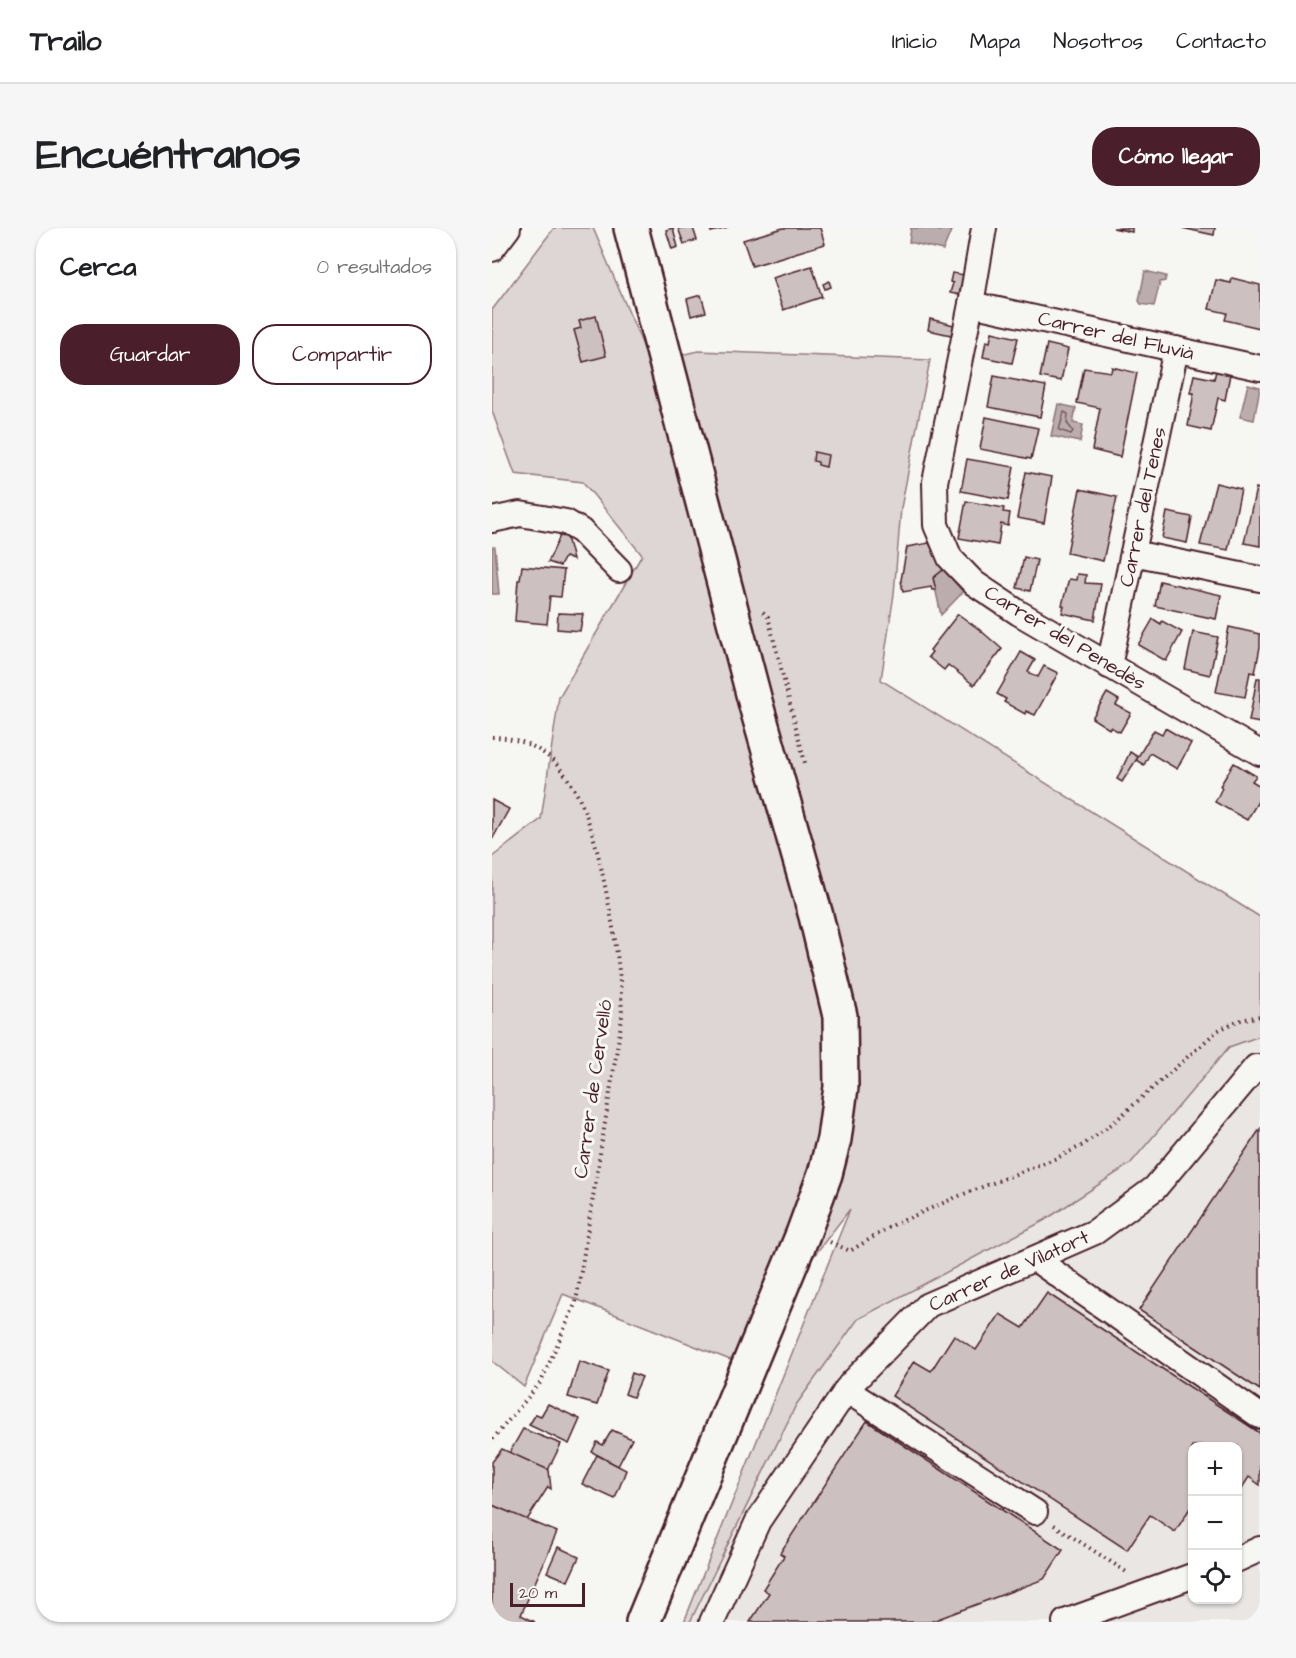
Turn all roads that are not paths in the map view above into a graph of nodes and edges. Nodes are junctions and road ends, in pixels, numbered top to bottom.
1 (508, 228) edge
2 (631, 228) edge
3 (984, 228) edge
4 (492, 249) edge
5 (971, 304) junction
6 (1176, 349) junction
7 (1260, 368) edge
8 (492, 520) edge
9 (1133, 553) junction
10 (619, 570) dead end
11 (1260, 579) edge
12 (1109, 666) junction
13 (1260, 753) edge
14 (1260, 1066) edge
15 (1035, 1259) junction
16 (846, 1390) junction
17 (1260, 1416) edge
18 (1035, 1512) dead end
19 (1260, 1549) edge
20 (1242, 1557) edge
21 (1188, 1577) edge
22 (643, 1622) edge
23 (712, 1622) edge
24 (1065, 1622) edge

1 - 4 street
2 - 22 main road
3 - 5 street, Carrer del Penedès
5 - 6 street, Carrer del Fluvià
5 - 12 street, Carrer del Penedès
6 - 7 street, Carrer del Fluvià
6 - 9 street, Carrer del Tenes
8 - 10 street
9 - 11 street
9 - 12 street, Carrer del Tenes
12 - 13 street, Carrer del Penedès
14 - 15 street, Carrer de Vilatort
15 - 16 street, Carrer de Vilatort
15 - 17 street
16 - 18 street
16 - 23 street, Carrer de Vilatort
19 - 20 street
21 - 24 street

